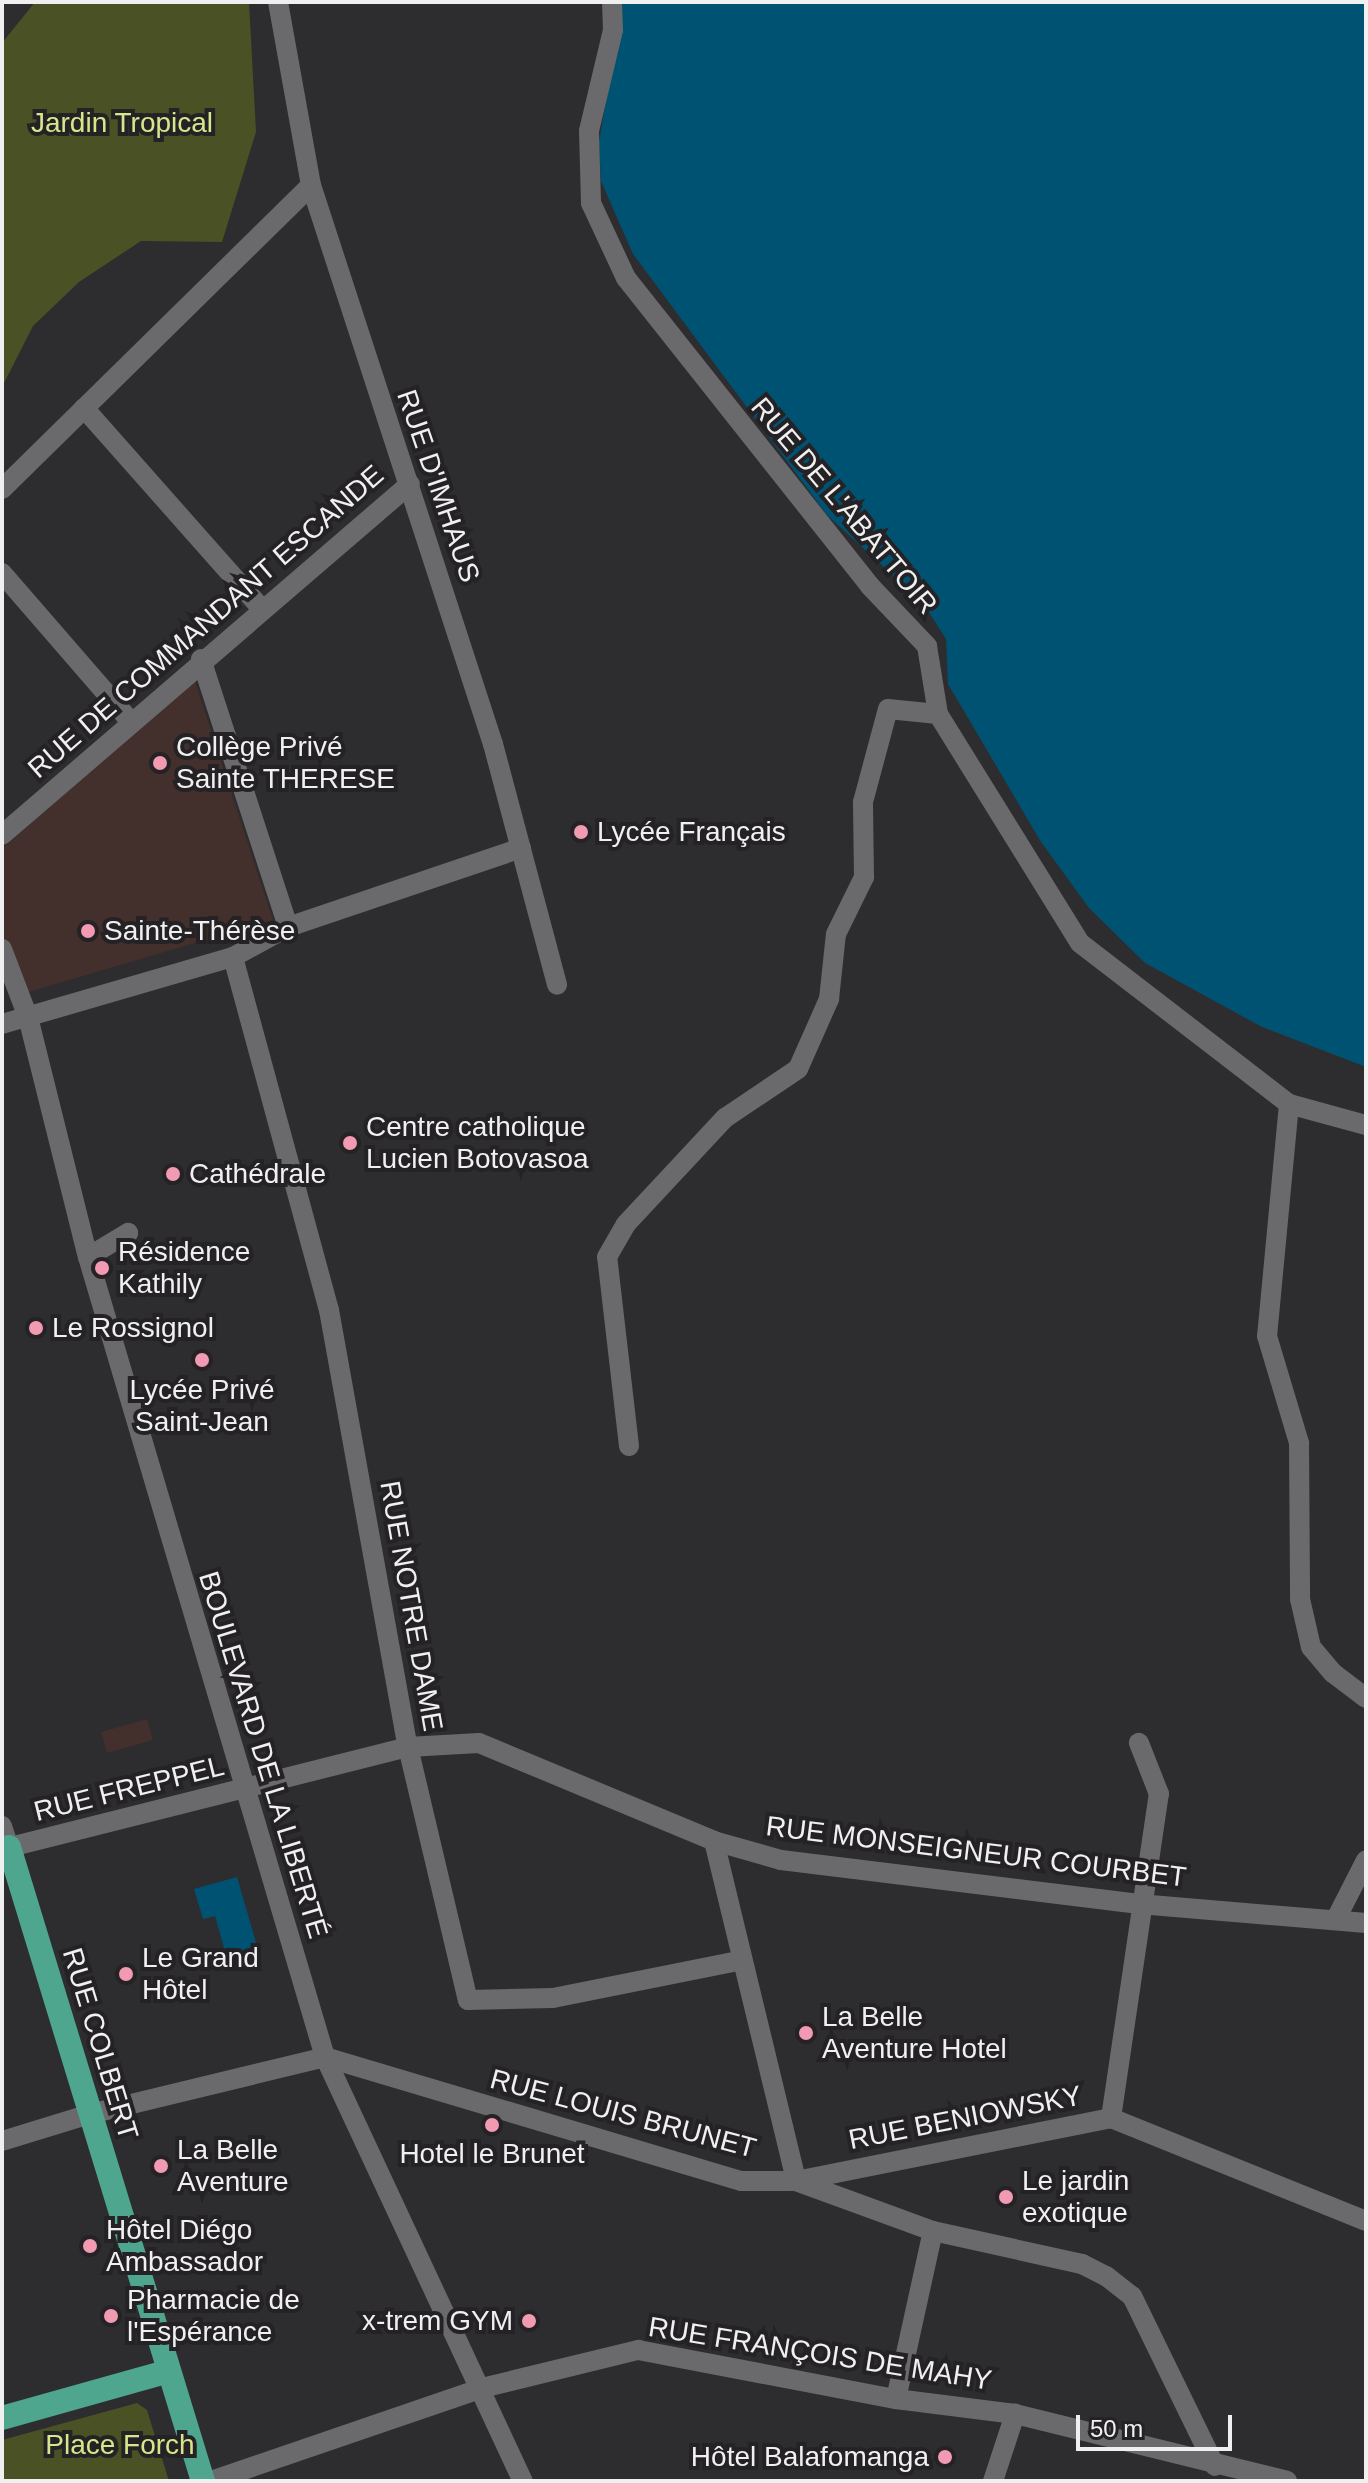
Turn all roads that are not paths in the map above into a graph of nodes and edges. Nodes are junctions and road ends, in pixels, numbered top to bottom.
1 (278, 2) edge
2 (612, 2) edge
3 (311, 185) junction
4 (84, 408) junction
5 (410, 484) junction
6 (2, 489) edge
7 (2, 573) edge
8 (261, 608) junction
9 (201, 659) junction
10 (938, 714) junction
11 (130, 721) junction
12 (2, 835) edge
13 (521, 848) junction
14 (288, 927) junction
15 (2, 949) edge
16 (233, 957) junction
17 (557, 985) dead end
18 (28, 1017) junction
19 (2, 1024) edge
20 (1289, 1104) junction
21 (1366, 1125) edge
22 (128, 1233) dead end
23 (88, 1257) junction
24 (629, 1446) dead end
25 (1366, 1698) edge
26 (1139, 1743) dead end
27 (408, 1747) junction
28 (243, 1790) junction
29 (4, 1840) edge
30 (714, 1841) junction
31 (1366, 1860) edge
32 (1139, 1904) junction
33 (1336, 1919) junction
34 (1366, 1923) edge
35 (739, 1961) junction
36 (325, 2057) junction
37 (90, 2114) junction
38 (1111, 2118) junction
39 (2, 2141) edge
40 (796, 2181) junction
41 (1366, 2221) edge
42 (933, 2231) junction
43 (166, 2372) junction
44 (482, 2388) junction
45 (896, 2399) junction
46 (1015, 2414) junction
47 (2, 2418) edge
48 (1220, 2472) edge
49 (203, 2481) edge
50 (211, 2481) edge
51 (523, 2481) edge
52 (993, 2481) edge
53 (1287, 2481) edge

1 - 3 street, RUE D'IMHAUS
2 - 10 street, RUE DE L'ABATTOIR
3 - 4 street
3 - 5 street, RUE D'IMHAUS
4 - 6 street
4 - 8 street
5 - 8 street, RUE DE COMMANDANT ESCANDE
5 - 13 street, RUE D'IMHAUS
7 - 11 street
8 - 9 street, RUE DE COMMANDANT ESCANDE
9 - 11 street, RUE DE COMMANDANT ESCANDE
9 - 14 street
10 - 20 street, RUE DE L'ABATTOIR
10 - 24 street
11 - 12 street, RUE DE COMMANDANT ESCANDE
13 - 14 street
13 - 17 street, RUE D'IMHAUS
14 - 16 street
15 - 18 street, BOULEVARD DE LA LIBERTÉ
16 - 18 street
16 - 27 street, RUE NOTRE DAME
18 - 19 street
18 - 23 street, BOULEVARD DE LA LIBERTÉ
20 - 21 street, RUE DE L'ABATTOIR
20 - 25 street
22 - 23 street
23 - 28 street, BOULEVARD DE LA LIBERTÉ
26 - 32 street
27 - 28 street, RUE FREPPEL
27 - 30 street, RUE MONSEIGNEUR COURBET
27 - 35 street, RUE NOTRE DAME
28 - 29 street, RUE FREPPEL
28 - 36 street, BOULEVARD DE LA LIBERTÉ
29 - 37 main road, RUE COLBERT
30 - 32 street, RUE MONSEIGNEUR COURBET
30 - 35 street
31 - 33 street
32 - 33 street, RUE MONSEIGNEUR COURBET
32 - 38 street
33 - 34 street, RUE MONSEIGNEUR COURBET
35 - 40 street
36 - 37 street
36 - 40 street, RUE LOUIS BRUNET
36 - 44 street, BOULEVARD DE LA LIBERTÉ
37 - 39 street
37 - 43 main road, RUE COLBERT
38 - 40 street, RUE BENIOWSKY
38 - 41 street, RUE BENIOWSKY
40 - 42 street, RUE LOUIS BRUNET
42 - 45 street
42 - 48 street, RUE LOUIS BRUNET
43 - 47 main road
43 - 49 main road, RUE COLBERT
44 - 45 street, RUE FRANÇOIS DE MAHY
44 - 50 street, RUE FRANÇOIS DE MAHY
44 - 51 street, BOULEVARD DE LA LIBERTÉ
45 - 46 street, RUE FRANÇOIS DE MAHY
46 - 48 street, RUE FRANÇOIS DE MAHY
46 - 52 street
48 - 53 street, RUE FRANÇOIS DE MAHY

